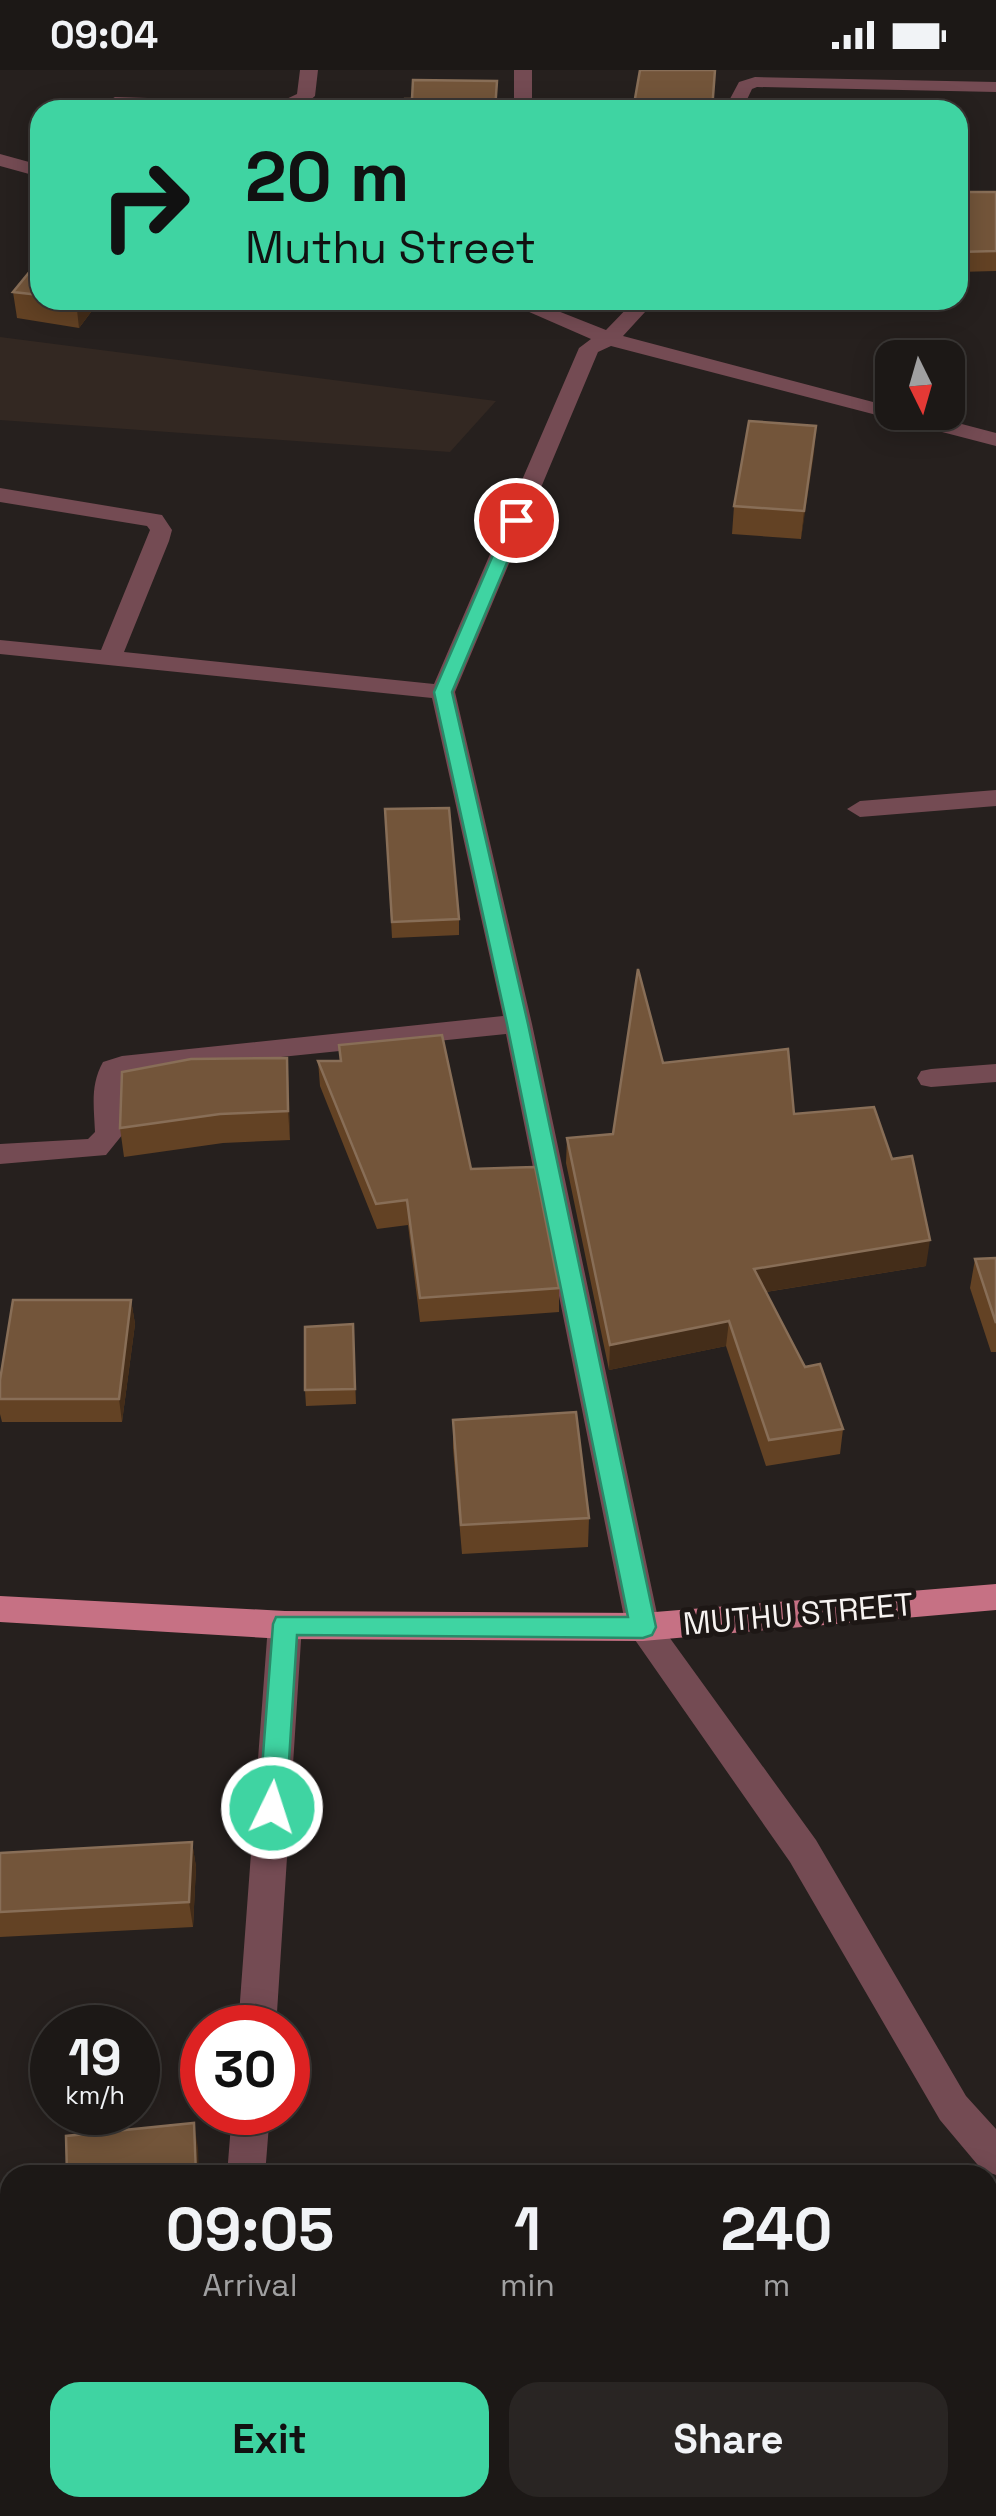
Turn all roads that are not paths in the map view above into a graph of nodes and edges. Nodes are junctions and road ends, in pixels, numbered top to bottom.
1 (308, 70) edge
2 (523, 70) edge
3 (996, 87) edge
4 (300, 100) edge
5 (523, 100) edge
6 (738, 100) edge
7 (0, 160) edge
8 (30, 168) edge
9 (537, 310) edge
10 (637, 310) edge
11 (609, 339) junction
12 (996, 440) edge
13 (0, 495) edge
14 (0, 647) edge
15 (110, 658) junction
16 (443, 692) junction
17 (996, 798) edge
18 (860, 808) dead end
19 (518, 1024) junction
20 (996, 1073) edge
21 (931, 1078) dead end
22 (0, 1154) edge
23 (996, 1598) edge
24 (0, 1609) edge
25 (285, 1624) junction
26 (643, 1627) junction
27 (259, 2005) edge
28 (249, 2135) edge
29 (996, 2157) edge
30 (247, 2165) edge

1 - 4 street
2 - 5 street
3 - 6 street
7 - 8 street
9 - 11 street
10 - 11 street
11 - 12 street
11 - 16 street
13 - 15 street
14 - 15 street
15 - 16 street
16 - 19 street
17 - 18 street
19 - 22 street
19 - 26 street
20 - 21 street
23 - 26 main road, MUTHU STREET
24 - 25 main road, MUTHU STREET
25 - 26 main road, MUTHU STREET
25 - 27 street
26 - 29 street
28 - 30 street

